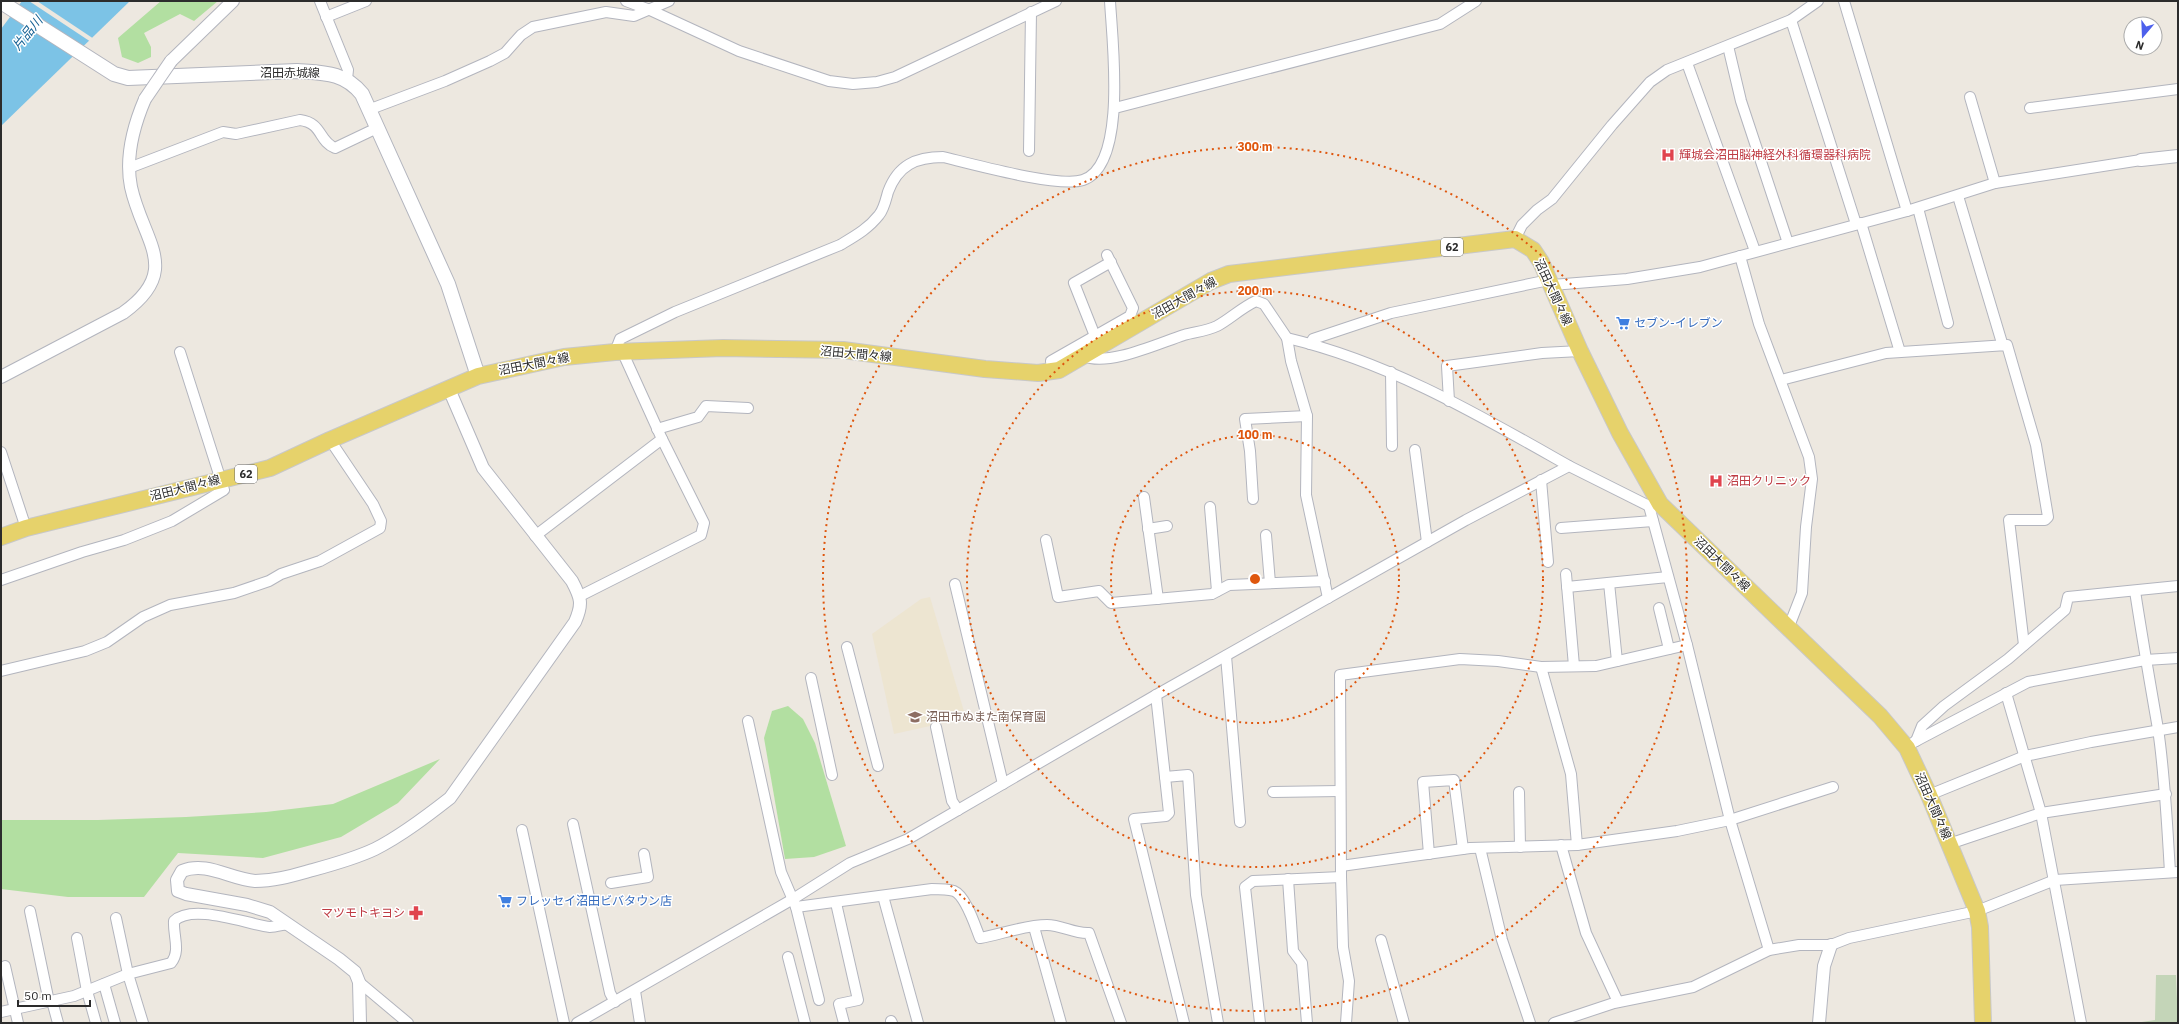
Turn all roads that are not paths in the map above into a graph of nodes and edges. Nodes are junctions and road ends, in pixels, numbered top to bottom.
1 (233, 1) edge
2 (320, 1) edge
3 (366, 1) edge
4 (626, 1) edge
5 (669, 1) edge
6 (1056, 1) edge
7 (1110, 1) edge
8 (1476, 1) edge
9 (1818, 1) edge
10 (1844, 1) edge
11 (1, 2) edge
12 (1459, 6) edge
13 (650, 10) junction
14 (1031, 12) junction
15 (326, 17) junction
16 (1791, 20) junction
17 (1728, 46) junction
18 (1687, 62) junction
19 (347, 79) junction
20 (2178, 89) edge
21 (1970, 97) dead end
22 (1115, 108) junction
23 (2030, 108) dead end
24 (368, 110) junction
25 (377, 128) junction
26 (1029, 151) dead end
27 (2178, 156) edge
28 (2140, 160) joint
29 (129, 168) junction
30 (1995, 183) junction
31 (1958, 196) junction
32 (1918, 208) junction
33 (1907, 211) junction
34 (1858, 224) junction
35 (1515, 239) junction
36 (1788, 243) junction
37 (1755, 251) junction
38 (1740, 256) junction
39 (1550, 283) junction
40 (1948, 323) dead end
41 (1095, 336) junction
42 (1287, 338) junction
43 (2002, 343) junction
44 (1310, 344) junction
45 (1580, 351) junction
46 (180, 352) dead end
47 (618, 352) junction
48 (1900, 352) junction
49 (1084, 356) junction
50 (1052, 371) junction
51 (1391, 372) junction
52 (478, 376) junction
53 (1, 377) edge
54 (1781, 380) junction
55 (448, 389) junction
56 (1449, 401) junction
57 (748, 408) dead end
58 (1307, 416) junction
59 (657, 429) junction
60 (662, 439) junction
61 (330, 440) junction
62 (1392, 446) dead end
63 (1416, 450) dead end
64 (1, 452) edge
65 (1569, 466) junction
66 (220, 480) junction
67 (1541, 480) junction
68 (1144, 497) dead end
69 (1253, 499) dead end
70 (1654, 505) junction
71 (1210, 507) dead end
72 (1652, 521) junction
73 (1167, 526) dead end
74 (26, 528) junction
75 (1561, 528) dead end
76 (1148, 529) junction
77 (1266, 535) dead end
78 (535, 536) junction
79 (1, 537) edge
80 (1046, 540) dead end
81 (1427, 542) junction
82 (1548, 562) dead end
83 (1566, 574) dead end
84 (1668, 576) junction
85 (1, 580) edge
86 (1325, 581) junction
87 (1270, 583) junction
88 (1609, 583) junction
89 (955, 584) dead end
90 (2178, 586) edge
91 (1567, 587) junction
92 (1217, 591) junction
93 (2135, 591) junction
94 (580, 596) junction
95 (1328, 598) junction
96 (1158, 599) junction
97 (1659, 608) dead end
98 (1788, 628) junction
99 (1687, 645) junction
100 (2024, 645) junction
101 (847, 647) dead end
102 (1669, 649) junction
103 (1226, 656) junction
104 (2178, 658) edge
105 (2145, 660) junction
106 (1616, 661) junction
107 (1574, 666) junction
108 (1541, 667) junction
109 (1, 671) edge
110 (810, 678) dead end
111 (2006, 693) junction
112 (1156, 695) junction
113 (748, 721) dead end
114 (936, 727) dead end
115 (2178, 727) edge
116 (2158, 729) junction
117 (1911, 745) junction
118 (2025, 756) junction
119 (878, 766) dead end
120 (832, 775) dead end
121 (1165, 777) junction
122 (1003, 784) junction
123 (1833, 787) dead end
124 (1340, 791) junction
125 (1273, 792) dead end
126 (1519, 792) dead end
127 (2166, 794) junction
128 (1929, 795) junction
129 (958, 810) junction
130 (2041, 813) junction
131 (1730, 820) junction
132 (1240, 822) dead end
133 (573, 824) dead end
134 (522, 830) dead end
135 (1949, 844) junction
136 (1561, 845) junction
137 (1577, 845) junction
138 (1520, 847) junction
139 (1480, 848) junction
140 (1463, 849) junction
141 (644, 854) dead end
142 (1429, 854) junction
143 (1341, 866) junction
144 (2174, 872) edge
145 (1341, 877) junction
146 (1288, 879) junction
147 (2055, 880) junction
148 (611, 884) dead end
149 (883, 896) junction
150 (795, 903) junction
151 (836, 903) junction
152 (30, 911) dead end
153 (1977, 911) junction
154 (116, 918) dead end
155 (288, 924) junction
156 (1034, 927) junction
157 (77, 938) dead end
158 (1381, 940) dead end
159 (1831, 946) junction
160 (1769, 950) junction
161 (788, 957) dead end
162 (5, 966) dead end
163 (128, 974) junction
164 (359, 982) junction
165 (104, 984) junction
166 (87, 991) junction
167 (635, 991) junction
168 (819, 1000) dead end
169 (50, 1001) junction
170 (615, 1002) junction
171 (1618, 1002) junction
172 (14, 1010) junction
173 (1, 1012) edge
174 (18, 1023) edge
175 (58, 1023) edge
176 (96, 1023) edge
177 (114, 1023) edge
178 (143, 1023) edge
179 (360, 1023) edge
180 (408, 1023) edge
181 (564, 1023) edge
182 (577, 1023) edge
183 (640, 1023) edge
184 (805, 1023) edge
185 (844, 1023) edge
186 (918, 1023) edge
187 (1061, 1023) edge
188 (1121, 1023) edge
189 (1184, 1023) edge
190 (1218, 1023) edge
191 (1260, 1023) edge
192 (1306, 1023) edge
193 (1346, 1023) edge
194 (1404, 1023) edge
195 (1530, 1023) edge
196 (1554, 1023) edge
197 (1819, 1023) edge
198 (1983, 1023) edge
199 (2081, 1023) edge

1 - 29 street, bridge
2 - 15 street
3 - 15 street
4 - 13 street
5 - 13 street
6 - 14 street
7 - 22 street
8 - 12 street
9 - 16 street
10 - 33 street
11 - 19 main road, 沼田赤城線
12 - 22 street
13 - 14 street
13 - 24 street
14 - 26 street
15 - 19 street
16 - 17 street
16 - 34 street
17 - 18 street
17 - 36 street
18 - 35 street
18 - 37 street
19 - 24 main road, 沼田赤城線
20 - 23 street
21 - 30 street
22 - 47 street
24 - 25 main road, 沼田赤城線
25 - 29 street
25 - 52 main road, 沼田赤城線
27 - 28 street
28 - 30 street
29 - 53 street
30 - 31 street
31 - 32 street
31 - 43 street
32 - 33 street
32 - 40 street
33 - 34 street
34 - 36 street
34 - 48 street
35 - 39 main road, 沼田大間々線
35 - 49 main road, 沼田大間々線 / 62
36 - 37 street
37 - 38 street
38 - 39 street
38 - 54 street
39 - 44 street
39 - 45 main road, 沼田大間々線
41 - 41 street
41 - 50 street
42 - 44 street
42 - 49 street
42 - 58 street
43 - 48 street
43 - 100 street
44 - 51 street
45 - 56 street
45 - 70 main road, 沼田大間々線
46 - 66 street
47 - 50 main road, 沼田大間々線 / 62
47 - 52 main road, 沼田大間々線 / 62
47 - 59 street
48 - 54 street
49 - 50 main road, 沼田大間々線 / 62
51 - 56 street
51 - 62 street
52 - 55 main road, 沼田大間々線 / 62
54 - 98 street
55 - 61 main road, 沼田大間々線 / 62
55 - 78 street
56 - 65 street
57 - 59 street
58 - 69 street
58 - 86 street
59 - 60 street
60 - 78 street
60 - 94 street
61 - 66 main road, 沼田大間々線 / 62
61 - 109 street
63 - 81 street
64 - 74 street
65 - 67 street
65 - 70 street
66 - 74 main road, 沼田大間々線 / 62
66 - 85 street
67 - 81 street
67 - 82 street
68 - 76 street
70 - 72 street
70 - 98 main road, 沼田大間々線
71 - 92 street
72 - 75 street
72 - 84 street
73 - 76 street
74 - 79 main road, 沼田大間々線 / 62
76 - 96 street
77 - 87 street
78 - 94 street
80 - 96 street
81 - 95 street
83 - 91 street
84 - 88 street
84 - 99 street
86 - 87 street
86 - 95 street
87 - 92 street
88 - 91 street
88 - 106 street
89 - 122 street
90 - 93 street
91 - 107 street
92 - 96 street
93 - 100 street
93 - 105 street
94 - 155 street
95 - 103 street
97 - 102 street
98 - 117 main road, 沼田大間々線
99 - 102 street
99 - 131 street
100 - 117 street
101 - 119 street
102 - 106 street
103 - 112 street
103 - 132 street
104 - 105 street
105 - 111 street
105 - 116 street
106 - 107 street
107 - 108 street
108 - 124 street
108 - 137 street
110 - 120 street
111 - 117 street
111 - 118 street
112 - 121 street
112 - 122 street
113 - 150 street
114 - 129 street
115 - 116 street
116 - 118 street
116 - 127 street
117 - 128 main road, 沼田大間々線
118 - 128 street
118 - 130 street
121 - 189 street
121 - 190 street
122 - 129 street
123 - 131 street
124 - 125 street
124 - 143 street
126 - 138 street
127 - 130 street
127 - 144 street
128 - 135 main road, 沼田大間々線
129 - 150 street
130 - 135 street
130 - 147 street
131 - 137 street
131 - 160 street
133 - 170 street
134 - 181 street
135 - 153 main road, 沼田大間々線
136 - 137 street
136 - 138 street
136 - 171 street
138 - 139 street
139 - 140 street
139 - 195 street
140 - 142 street
140 - 142 street
141 - 148 street
142 - 143 street
143 - 145 street
144 - 147 street
145 - 146 street
145 - 193 street
146 - 191 street
146 - 192 street
147 - 153 street
147 - 199 street
149 - 151 street
149 - 156 street
149 - 186 street
150 - 151 street
150 - 167 street
150 - 168 street
151 - 185 street
152 - 169 street
153 - 159 street
153 - 198 main road, 沼田大間々線
154 - 163 street
155 - 163 street
155 - 164 street
156 - 187 street
156 - 188 street
157 - 166 street
158 - 194 street
159 - 160 street
159 - 197 street
160 - 171 street
161 - 184 street
162 - 172 street
163 - 165 street
163 - 178 street
164 - 179 street
164 - 180 street
165 - 166 street
165 - 177 street
166 - 169 street
166 - 176 street
167 - 170 street
167 - 183 street
169 - 172 street
169 - 175 street
170 - 182 street
171 - 196 street
172 - 173 street
172 - 174 street

